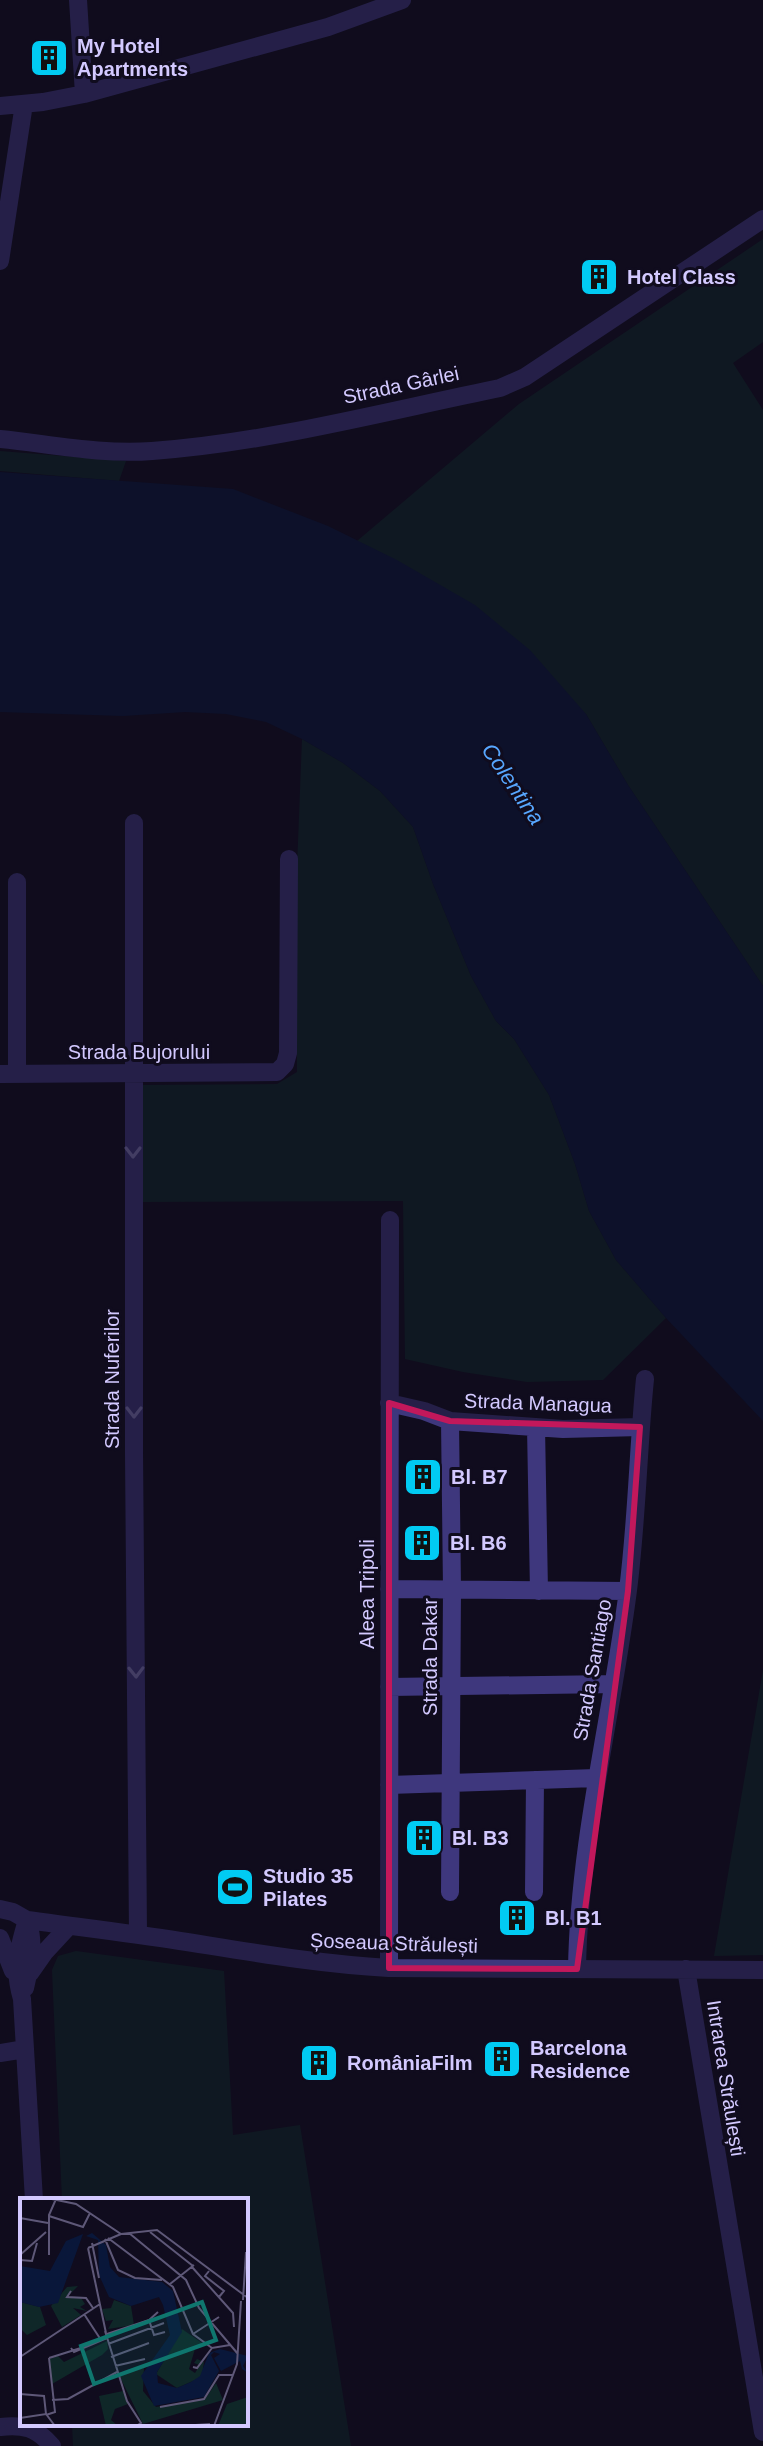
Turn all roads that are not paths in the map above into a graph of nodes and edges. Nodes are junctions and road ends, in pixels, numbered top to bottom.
1 (78, 0) edge
2 (402, 0) edge
3 (84, 94) junction
4 (24, 104) junction
5 (0, 106) edge
6 (763, 219) edge
7 (0, 261) edge
8 (0, 439) edge
9 (134, 823) dead end
10 (289, 859) dead end
11 (17, 882) dead end
12 (9, 1074) edge
13 (132, 1074) junction
14 (390, 1220) dead end
15 (645, 1379) dead end
16 (389, 1403) junction
17 (450, 1421) junction
18 (536, 1427) junction
19 (640, 1427) junction
20 (389, 1589) junction
21 (452, 1589) junction
22 (539, 1591) junction
23 (628, 1591) junction
24 (612, 1684) junction
25 (452, 1686) junction
26 (389, 1687) junction
27 (596, 1778) junction
28 (535, 1780) junction
29 (451, 1783) junction
30 (389, 1785) junction
31 (450, 1892) dead end
32 (534, 1892) dead end
33 (0, 1909) edge
34 (27, 1920) junction
35 (69, 1926) junction
36 (0, 1929) edge
37 (138, 1935) junction
38 (0, 1938) edge
39 (389, 1968) junction
40 (577, 1969) junction
41 (686, 1969) junction
42 (763, 1970) edge
43 (22, 1979) junction
44 (25, 2049) junction
45 (0, 2053) edge
46 (34, 2198) edge
47 (25, 2426) edge
48 (49, 2426) edge
49 (763, 2432) edge
50 (52, 2446) edge

1 - 3 street
2 - 3 street
3 - 4 street
4 - 5 street
4 - 7 street
6 - 8 street, Strada Gârlei
9 - 13 street, Strada Nuferilor
10 - 13 street, Strada Bujorului
11 - 12 street
12 - 13 street, Strada Bujorului
13 -> 37 street, Strada Nuferilor
14 - 16 street, Aleea Tripoli
15 - 19 street, Strada Santiago
16 - 17 street, Strada Managua
16 - 20 street, Aleea Tripoli
17 - 18 street, Strada Managua
17 - 21 street, Strada Dakar
18 - 19 street, Strada Managua
18 - 22 street
19 - 23 street, Strada Santiago
20 - 21 street
20 - 26 street, Aleea Tripoli
21 - 22 street
21 - 25 street, Strada Dakar
22 - 23 street
23 - 24 street, Strada Santiago
24 - 25 street
24 - 27 street, Strada Santiago
25 - 26 street
25 - 29 street, Strada Dakar
26 - 30 street, Aleea Tripoli
27 - 28 street
27 - 40 street, Strada Santiago
28 - 29 street
28 - 32 street
29 - 30 street
29 - 31 street, Strada Dakar
30 - 39 street, Aleea Tripoli
33 - 34 street, Șoseaua Străulești
34 - 35 street, Șoseaua Străulești
34 - 36 street, Șoseaua Străulești
34 - 43 street
35 - 37 street, Șoseaua Străulești
35 - 43 street
37 - 39 street, Șoseaua Străulești
38 - 43 street
39 - 40 street, Șoseaua Străulești
40 - 41 street, Șoseaua Străulești
41 - 42 street, Șoseaua Străulești
41 - 49 street, Intrarea Străulești
43 - 44 street
44 - 45 street
44 - 46 street
47 - 50 street
48 - 50 street

